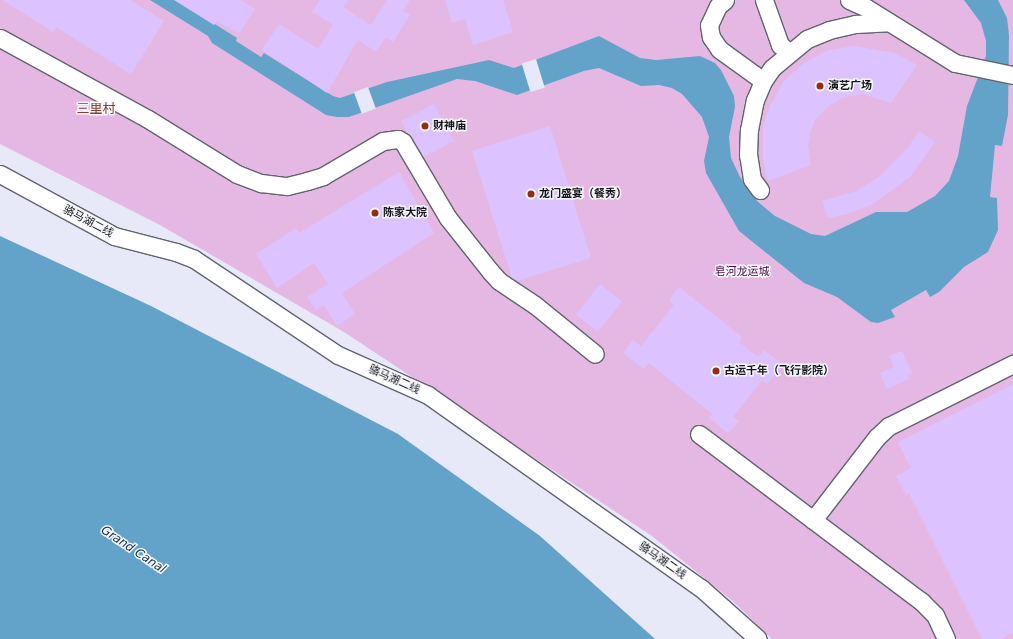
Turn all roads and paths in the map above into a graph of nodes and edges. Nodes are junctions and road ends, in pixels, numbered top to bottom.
1 (725, 0) edge
2 (764, 0) edge
3 (848, 0) edge
4 (889, 22) junction
5 (0, 38) edge
6 (788, 52) junction
7 (1013, 75) edge
8 (763, 81) junction
9 (0, 174) edge
10 (760, 190) dead end
11 (595, 354) dead end
12 (1013, 364) edge
13 (699, 434) dead end
14 (813, 520) junction
15 (758, 639) edge
16 (946, 639) edge

1 - 8 street
2 - 6 street
3 - 4 street
4 - 6 street
4 - 7 street
5 - 11 street
6 - 8 street
8 - 10 street
9 - 15 street, 骆马湖二线
12 - 14 street
13 - 14 street
14 - 16 street

